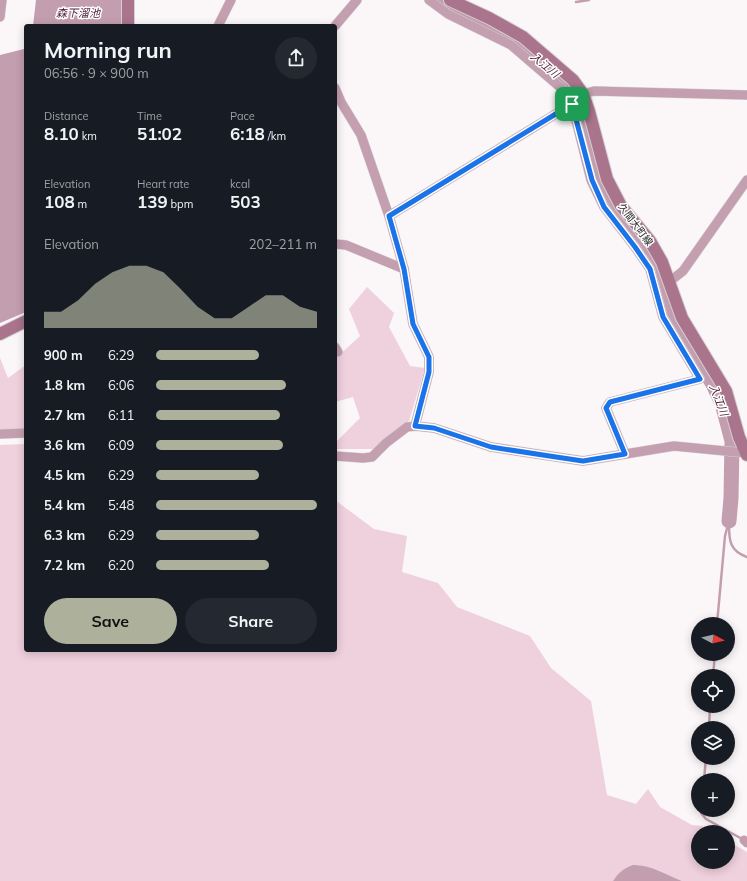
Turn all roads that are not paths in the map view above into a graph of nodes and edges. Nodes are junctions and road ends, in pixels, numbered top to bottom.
1 (2, 0) edge
2 (128, 0) edge
3 (231, 0) edge
4 (357, 0) edge
5 (429, 0) edge
6 (450, 0) edge
7 (0, 17) edge
8 (128, 24) edge
9 (219, 24) edge
10 (337, 24) edge
11 (337, 93) edge
12 (583, 94) junction
13 (747, 95) edge
14 (572, 104) junction
15 (747, 180) edge
16 (389, 216) junction
17 (337, 244) edge
18 (404, 269) junction
19 (669, 282) junction
20 (24, 322) edge
21 (0, 334) edge
22 (415, 426) junction
23 (24, 433) edge
24 (0, 434) edge
25 (739, 452) edge
26 (625, 454) junction
27 (337, 456) edge

1 - 7 street
2 - 8 main road
3 - 9 street
4 - 10 street
5 - 14 street
6 - 12 main road, 久間大町線
11 - 16 street
12 - 13 street
12 - 14 street
12 - 19 main road, 久間大町線
14 - 16 street
14 - 26 street
15 - 19 street
16 - 18 street
17 - 18 street
18 - 22 street
19 - 25 main road, 久間大町線
20 - 21 main road
22 - 26 street
22 - 27 street
23 - 24 street
25 - 26 street

